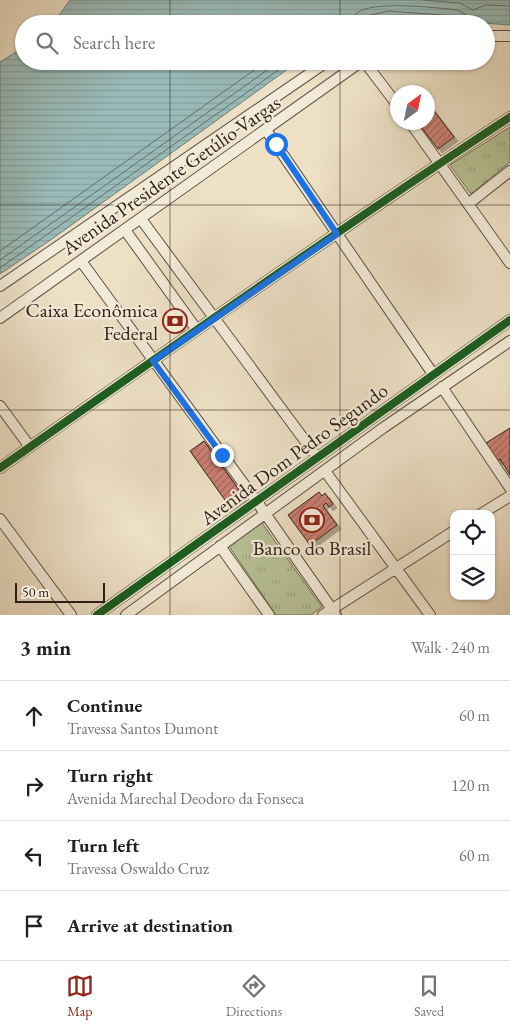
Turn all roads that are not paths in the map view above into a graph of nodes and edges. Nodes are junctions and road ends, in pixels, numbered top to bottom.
1 (495, 36) edge
2 (510, 36) edge
3 (315, 70) edge
4 (350, 70) edge
5 (370, 70) edge
6 (390, 96) edge
7 (510, 117) edge
8 (266, 130) junction
9 (416, 130) edge
10 (440, 163) junction
11 (510, 171) edge
12 (468, 204) junction
13 (141, 219) junction
14 (125, 230) junction
15 (337, 234) junction
16 (81, 261) junction
17 (510, 263) edge
18 (0, 286) edge
19 (0, 318) edge
20 (214, 318) junction
21 (510, 320) edge
22 (197, 330) junction
23 (484, 338) junction
24 (510, 341) edge
25 (493, 352) junction
26 (153, 361) junction
27 (433, 374) junction
28 (442, 387) junction
29 (0, 406) edge
30 (375, 416) junction
31 (383, 428) junction
32 (30, 447) junction
33 (317, 457) junction
34 (0, 468) edge
35 (325, 471) junction
36 (510, 488) edge
37 (510, 496) edge
38 (257, 502) junction
39 (488, 510) edge
40 (265, 514) junction
41 (0, 519) edge
42 (450, 534) edge
43 (220, 546) junction
44 (169, 565) junction
45 (396, 568) junction
46 (178, 578) junction
47 (330, 613) edge
48 (71, 615) edge
49 (97, 615) edge
50 (126, 615) edge
51 (268, 615) edge
52 (430, 615) edge

1 - 2 street
3 - 18 street
4 - 8 street, Avenida Presidente Getúlio Vargas
5 - 6 street
7 - 10 street
8 - 13 street, Avenida Presidente Getúlio Vargas
8 - 15 street
9 - 10 street
10 - 12 street
10 - 15 street
11 - 12 street
12 - 17 street
13 - 14 street, Avenida Presidente Getúlio Vargas
13 - 20 street
14 - 16 street, Avenida Presidente Getúlio Vargas
14 - 22 street
15 - 20 street
15 - 27 street
16 - 19 street, Avenida Presidente Getúlio Vargas
16 - 26 street
20 - 22 street
20 - 33 street
21 - 23 street, Avenida Dom Pedro Segundo
22 - 26 street
23 - 25 street
23 - 27 street, Avenida Dom Pedro Segundo
24 - 25 street, Avenida Dom Pedro Segundo
25 - 28 street, Avenida Dom Pedro Segundo
26 - 32 street
26 - 38 street
27 - 30 street, Avenida Dom Pedro Segundo
28 - 31 street, Avenida Dom Pedro Segundo
28 - 36 street
29 - 32 street
30 - 31 street
30 - 33 street, Avenida Dom Pedro Segundo
31 - 35 street, Avenida Dom Pedro Segundo
32 - 34 street
33 - 38 street, Avenida Dom Pedro Segundo
35 - 40 street, Avenida Dom Pedro Segundo
35 - 45 street
37 - 39 street
38 - 40 street
38 - 44 street, Avenida Dom Pedro Segundo
40 - 43 street, Avenida Dom Pedro Segundo
40 - 47 street
41 - 48 street
42 - 45 street
43 - 46 street, Avenida Dom Pedro Segundo
43 - 51 street
44 - 46 street
44 - 49 street, Avenida Dom Pedro Segundo
45 - 47 street
45 - 52 street
46 - 50 street, Avenida Dom Pedro Segundo

